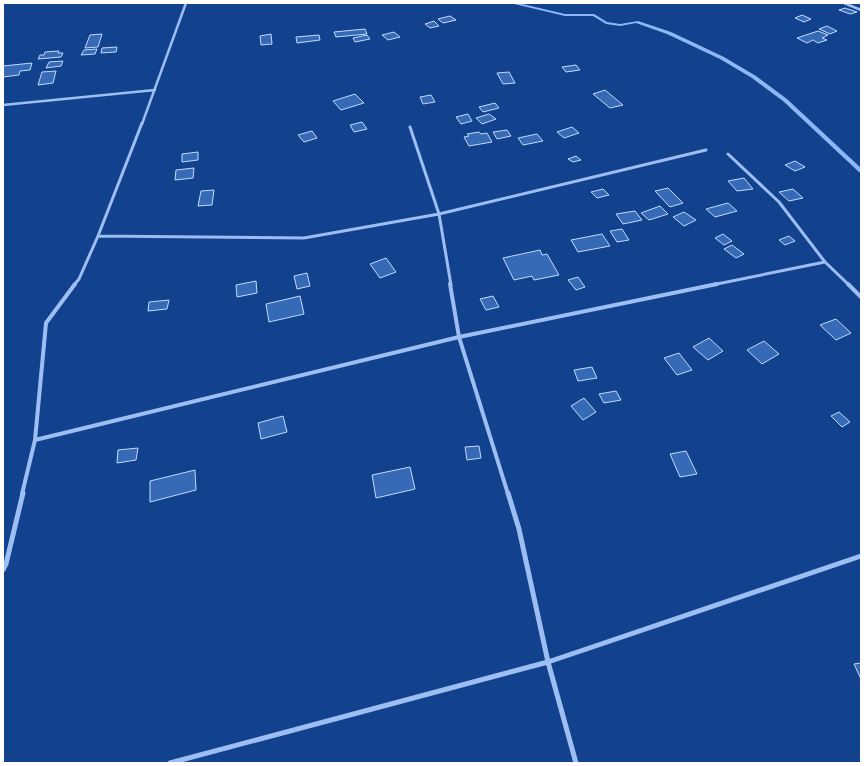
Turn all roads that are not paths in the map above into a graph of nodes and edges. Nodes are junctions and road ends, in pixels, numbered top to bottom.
1 (186, 3) edge
2 (844, 3) edge
3 (861, 10) edge
4 (154, 90) junction
5 (3, 105) edge
6 (410, 127) dead end
7 (706, 150) dead end
8 (728, 154) dead end
9 (439, 214) junction
10 (98, 236) junction
11 (825, 262) junction
12 (861, 297) edge
13 (459, 337) junction
14 (35, 440) junction
15 (861, 556) edge
16 (3, 570) edge
17 (548, 662) junction
18 (170, 763) edge
19 (576, 763) edge

1 - 4 street
2 - 3 street
4 - 5 street
4 - 10 street
6 - 9 street
7 - 9 street
8 - 11 street
9 - 10 street
9 - 13 street
10 - 14 street
11 - 12 street
11 - 13 street
13 - 14 street
13 - 17 street
14 - 16 street
15 - 17 street
17 - 18 street
17 - 19 street

